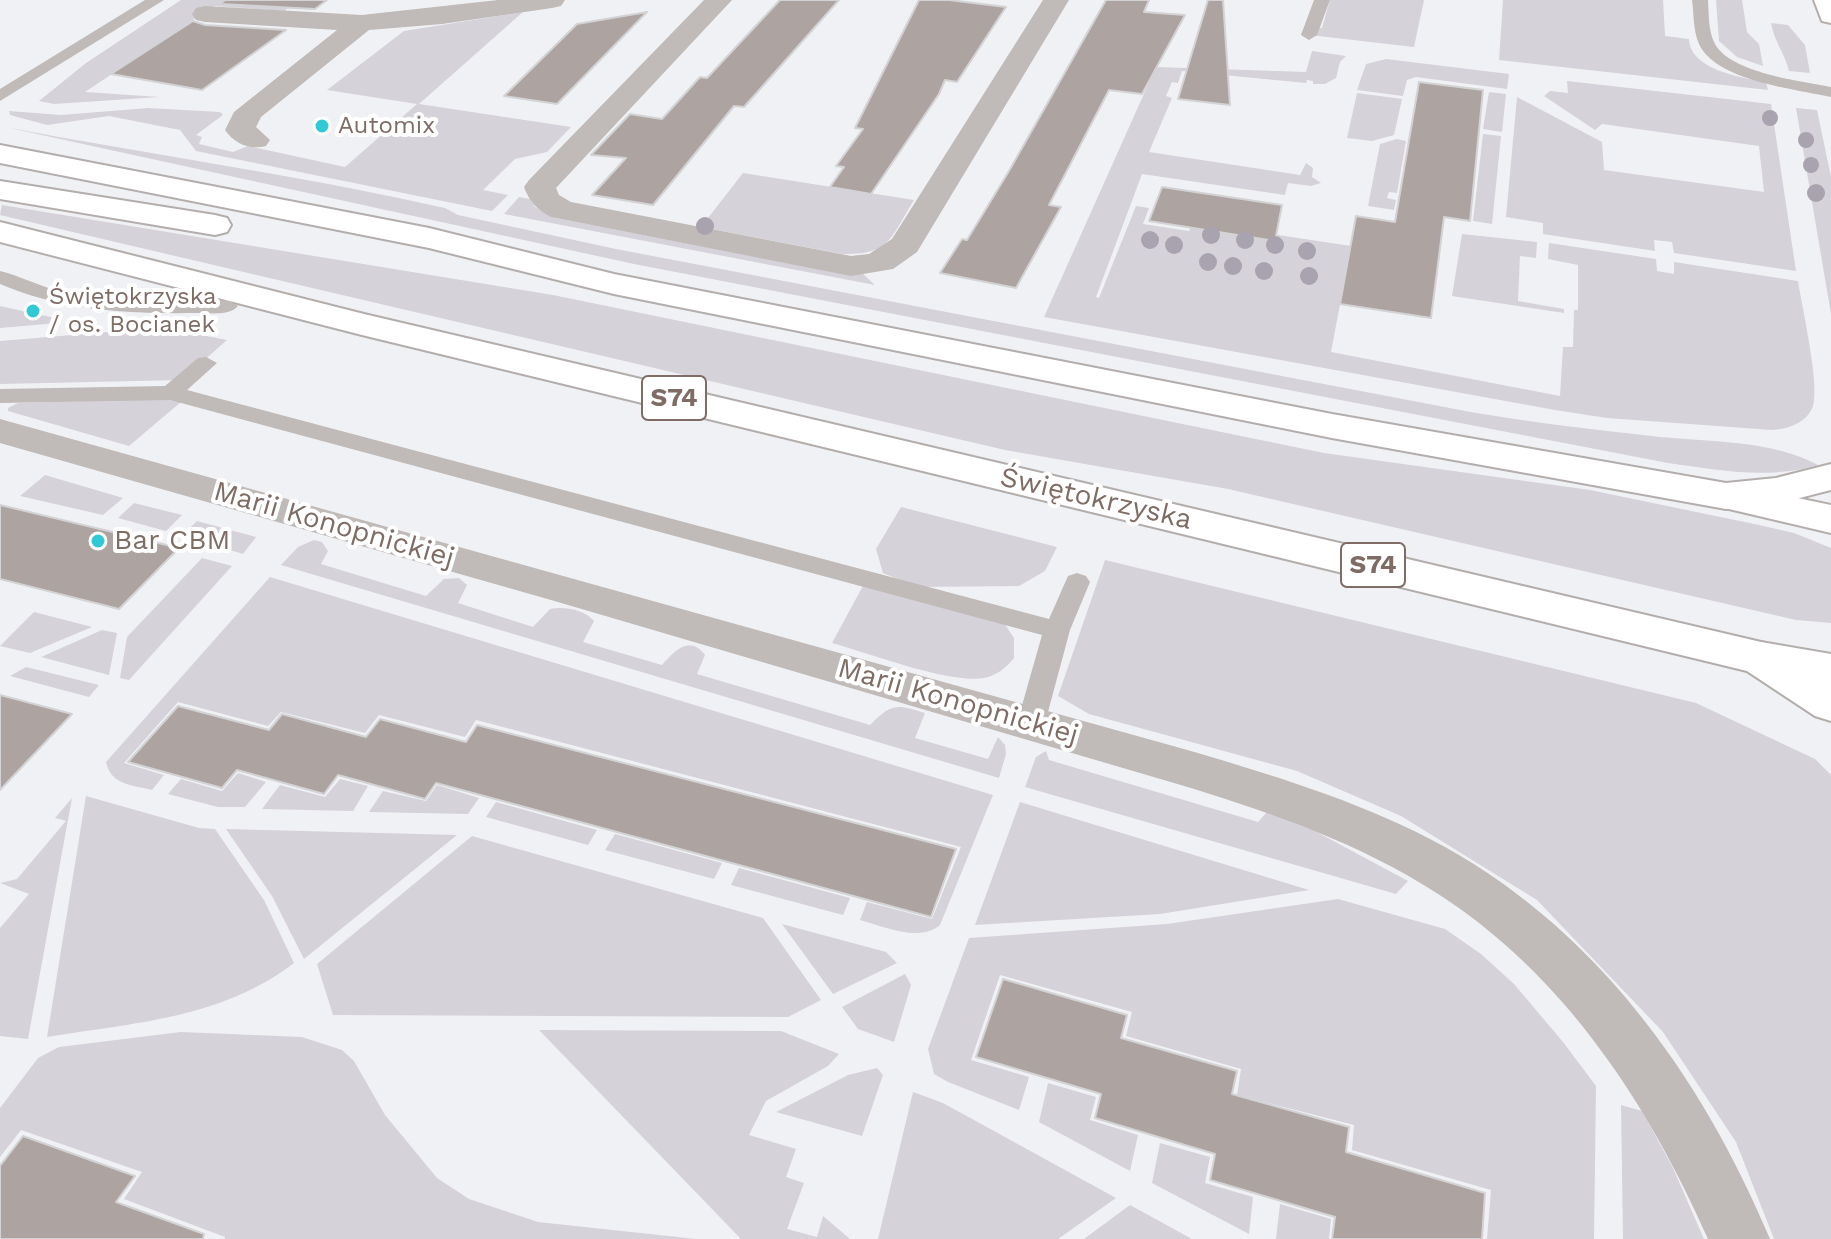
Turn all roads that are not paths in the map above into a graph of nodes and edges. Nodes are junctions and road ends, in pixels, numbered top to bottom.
1 (156, 0) edge
2 (552, 0) edge
3 (719, 0) edge
4 (1056, 0) edge
5 (1322, 0) edge
6 (1700, 0) edge
7 (1827, 0) edge
8 (205, 14) dead end
9 (1831, 15) edge
10 (362, 23) junction
11 (1309, 35) dead end
12 (1831, 92) edge
13 (0, 96) edge
14 (255, 140) dead end
15 (0, 154) edge
16 (0, 190) edge
17 (0, 232) edge
18 (0, 261) edge
19 (0, 277) edge
20 (614, 284) junction
21 (228, 306) junction
22 (362, 324) junction
23 (206, 363) dead end
24 (171, 393) junction
25 (0, 396) edge
26 (0, 431) edge
27 (1831, 477) edge
28 (1726, 496) junction
29 (1831, 519) edge
30 (1077, 582) dead end
31 (1057, 630) junction
32 (1761, 658) junction
33 (1831, 671) edge
34 (1831, 704) edge
35 (1031, 723) junction
36 (1739, 1239) edge

1 - 13 lane
2 - 10 street
3 - 4 street
5 - 11 lane
6 - 12 lane
7 - 9 main road
8 - 10 street
10 - 14 street
15 - 20 main road
16 - 20 main road
17 - 22 main road, S74
18 - 21 main road
19 - 21 lane
20 - 28 main road
21 - 22 main road
22 - 32 main road, Świętokrzyska / S74
23 - 24 lane
24 - 25 lane
24 - 31 lane
26 - 35 street, Marii Konopnickiej
27 - 28 main road
28 - 29 main road
30 - 31 lane
31 - 35 lane
32 - 33 main road, Świętokrzyska
32 - 34 main road
35 - 36 street, Marii Konopnickiej

